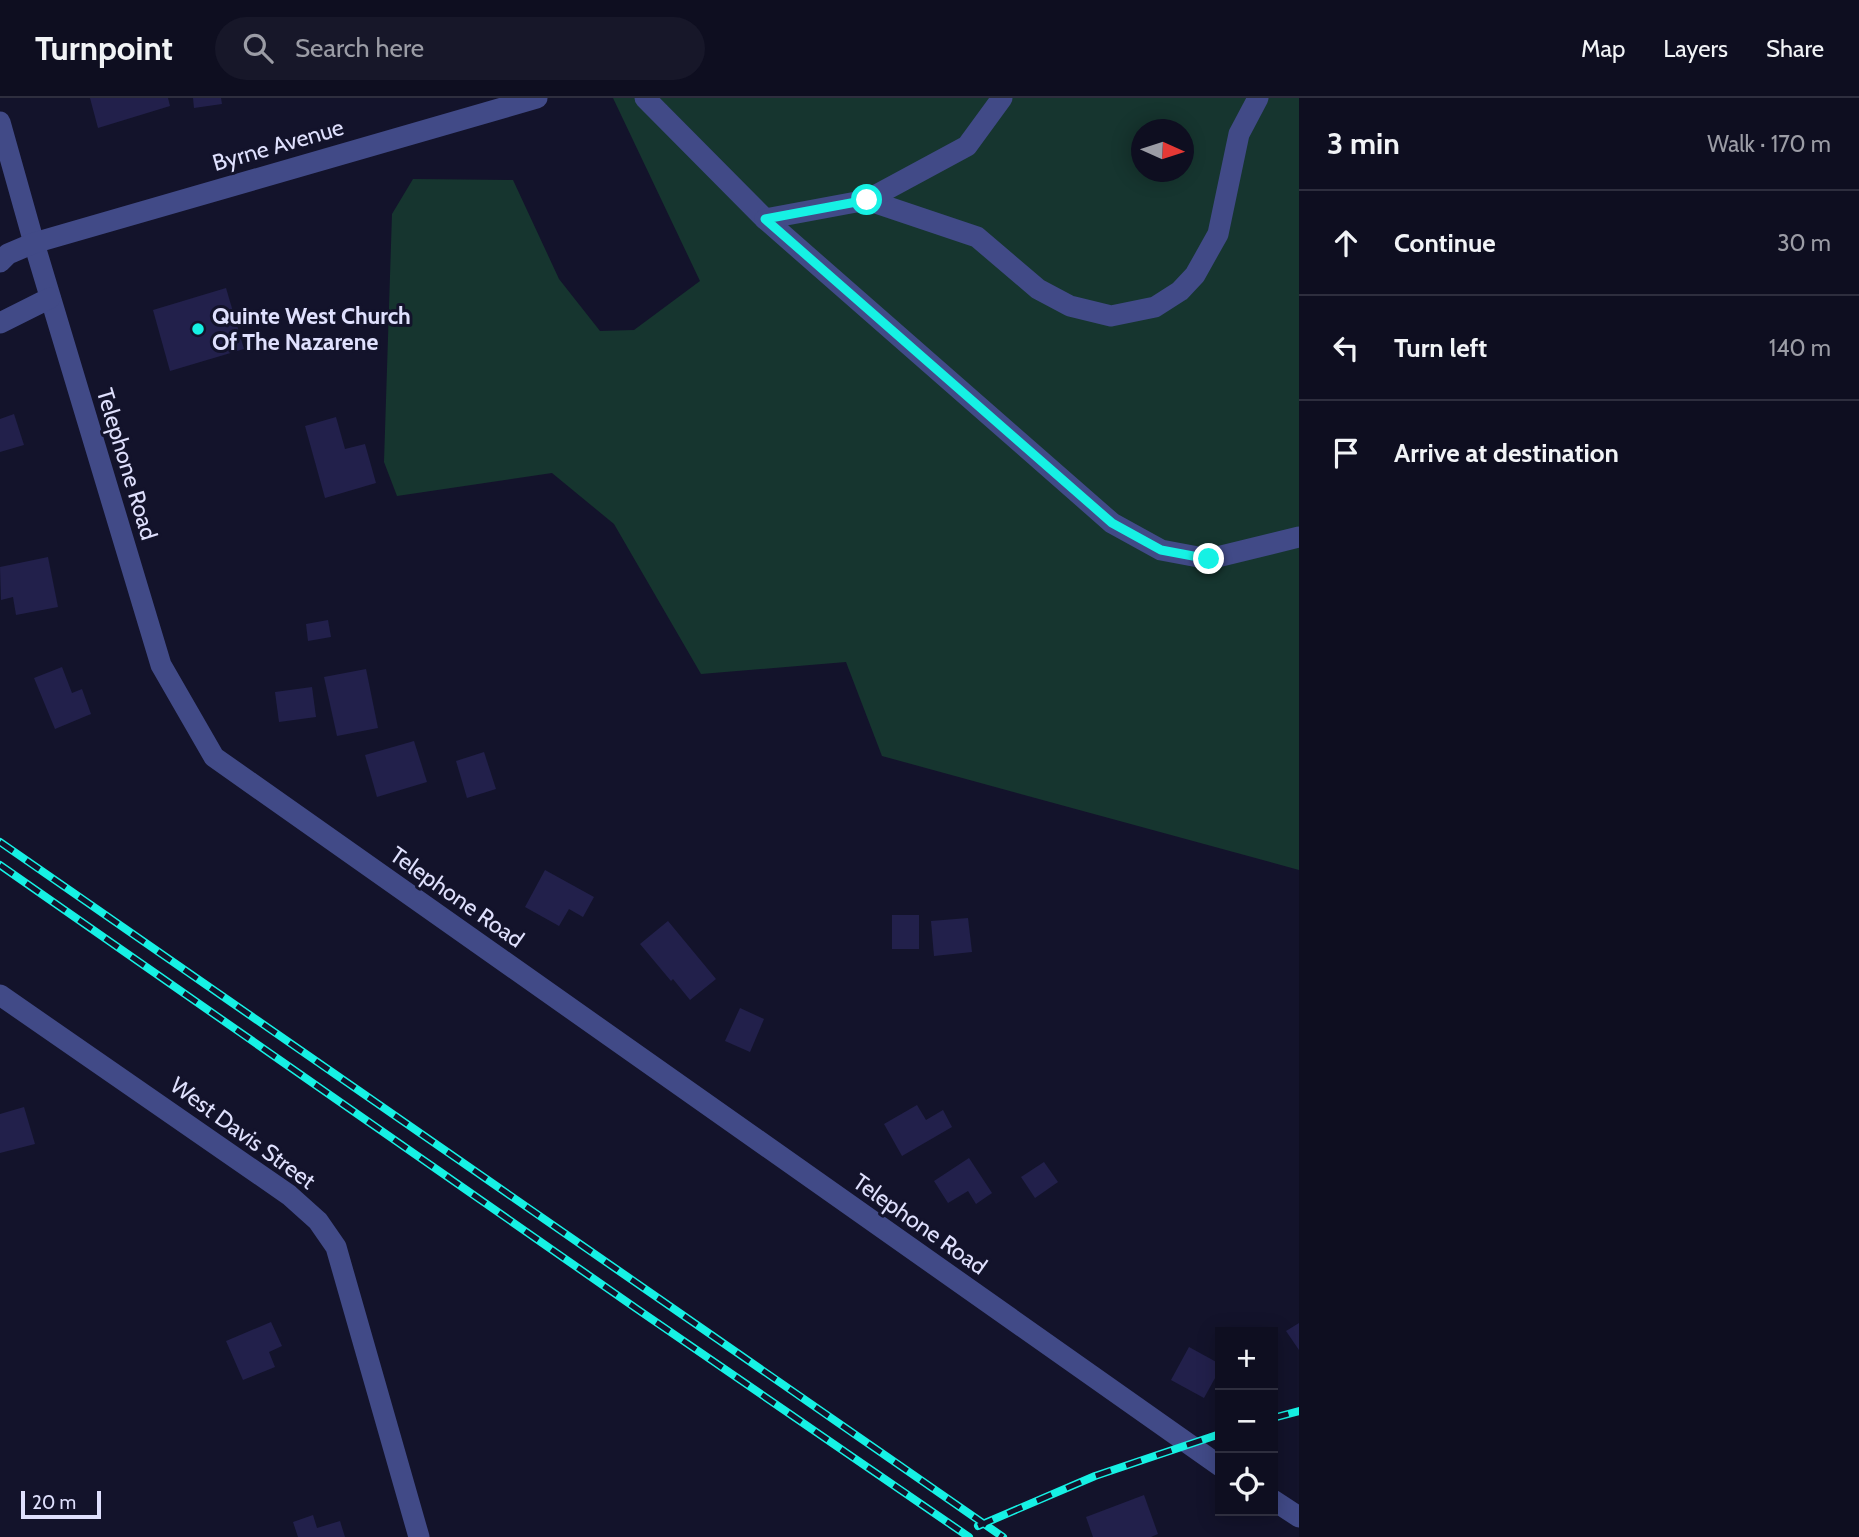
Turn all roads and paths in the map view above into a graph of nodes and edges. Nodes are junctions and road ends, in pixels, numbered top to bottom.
1 (537, 98) edge
2 (645, 98) edge
3 (1002, 98) edge
4 (1258, 98) edge
5 (0, 122) edge
6 (867, 200) junction
7 (765, 219) junction
8 (34, 243) junction
9 (0, 262) edge
10 (50, 298) junction
11 (0, 323) edge
12 (1299, 537) edge
13 (0, 995) edge
14 (1215, 1462) edge
15 (1278, 1503) edge
16 (1299, 1517) edge
17 (419, 1537) edge

1 - 8 street, Byrne Avenue
2 - 7 street
3 - 6 street
4 - 6 street
5 - 8 street, Telephone Road
6 - 7 street
7 - 12 street
8 - 9 street, Byrne Avenue
8 - 10 street, Telephone Road
10 - 11 street
10 - 14 street, Telephone Road
13 - 17 street, West Davis Street
15 - 16 street

